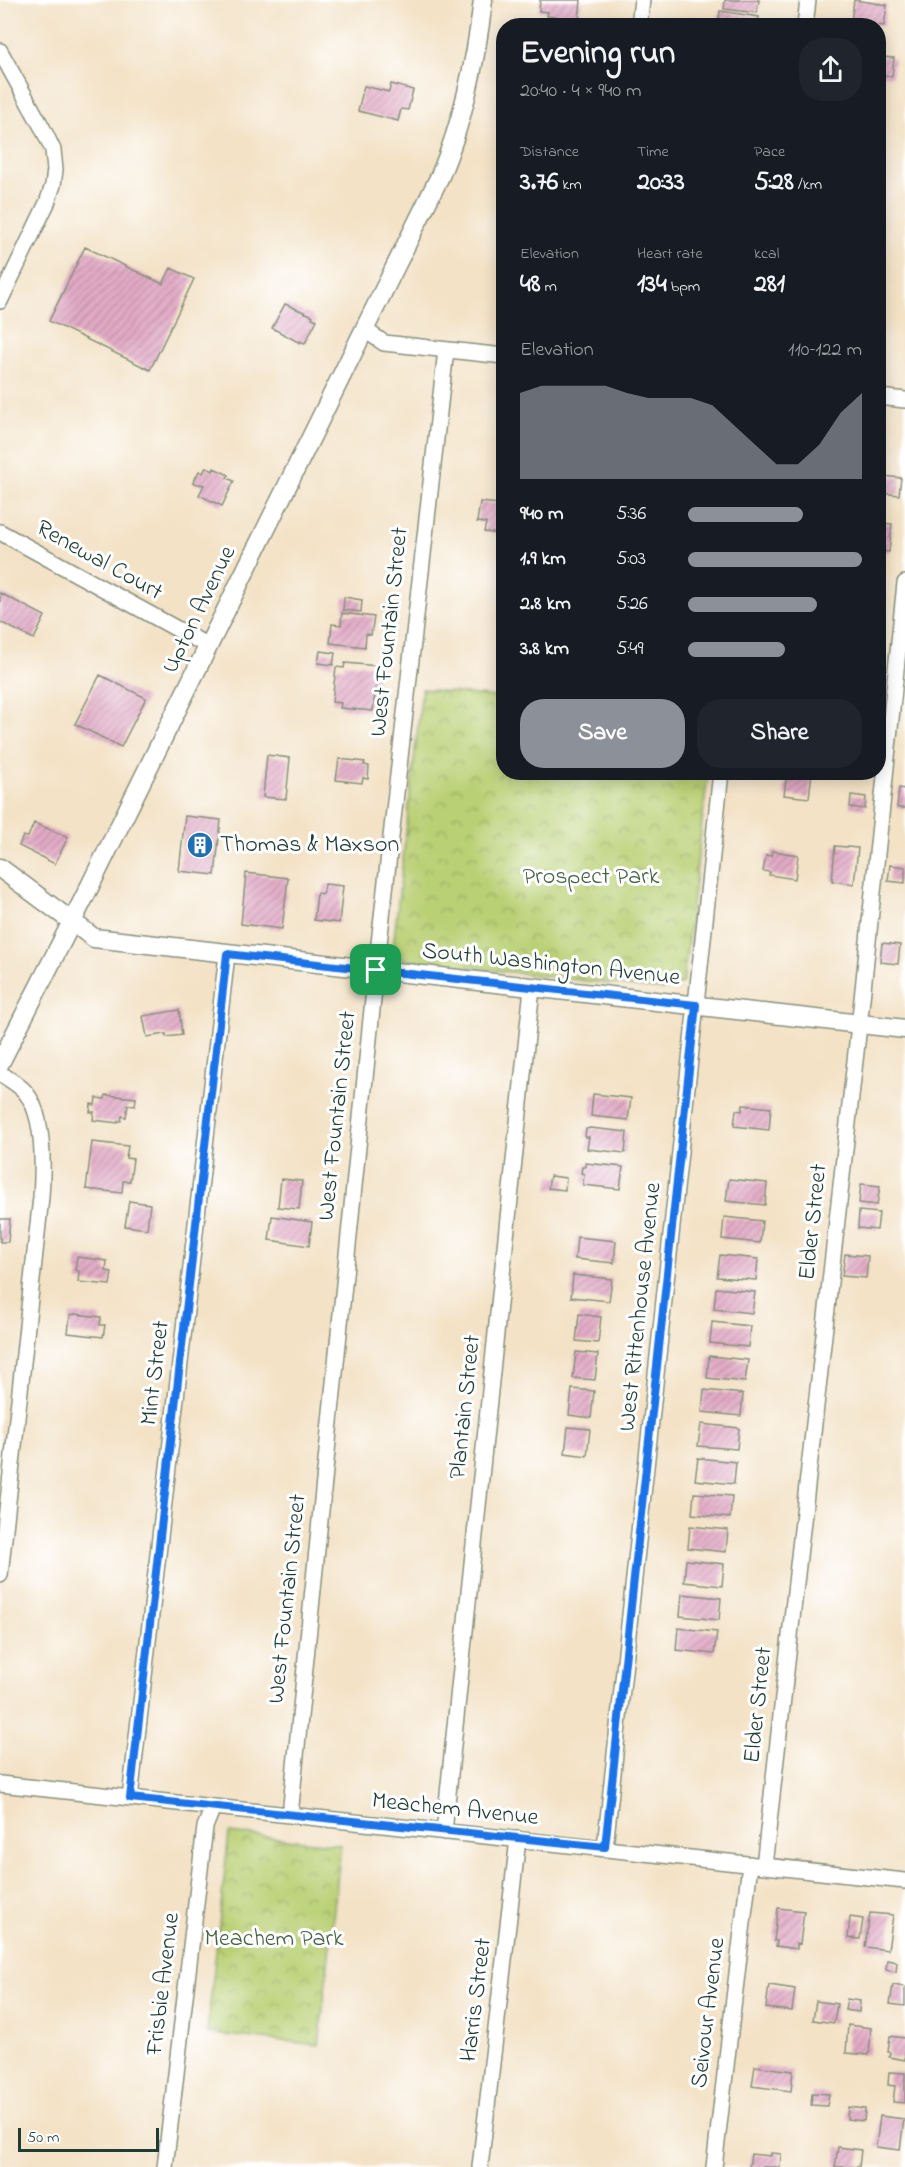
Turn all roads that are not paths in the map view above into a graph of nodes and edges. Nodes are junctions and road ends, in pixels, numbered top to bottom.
1 (483, 0) edge
2 (642, 0) edge
3 (808, 0) edge
4 (640, 18) edge
5 (807, 18) edge
6 (0, 51) edge
7 (0, 301) edge
8 (365, 330) junction
9 (446, 350) junction
10 (496, 355) edge
11 (886, 398) edge
12 (905, 400) edge
13 (0, 532) edge
14 (905, 583) edge
15 (208, 646) junction
16 (886, 765) edge
17 (720, 780) edge
18 (884, 780) edge
19 (0, 868) edge
20 (72, 922) junction
21 (227, 954) junction
22 (376, 970) junction
23 (532, 988) junction
24 (696, 1005) junction
25 (859, 1024) junction
26 (905, 1029) edge
27 (0, 1063) edge
28 (0, 1073) edge
29 (0, 1575) edge
30 (0, 1784) edge
31 (130, 1798) junction
32 (213, 1807) junction
33 (290, 1815) junction
34 (444, 1832) junction
35 (518, 1839) junction
36 (605, 1847) junction
37 (757, 1865) junction
38 (905, 1881) edge
39 (165, 2167) edge
40 (480, 2167) edge
41 (714, 2167) edge

1 - 8 street, Upton Avenue
2 - 4 street
3 - 5 street
6 - 7 street
8 - 9 street
8 - 15 street, Upton Avenue
9 - 10 street
9 - 22 street, West Fountain Street
11 - 12 street
13 - 15 street, Renewal Court
14 - 16 street, Elder Street
15 - 20 street, Upton Avenue
17 - 24 street, West Rittenhouse Avenue
18 - 25 street, Elder Street
19 - 20 street, South Washington Avenue
20 - 21 street, South Washington Avenue
20 - 27 street, Upton Avenue
21 - 22 street, South Washington Avenue
21 - 31 street, Mint Street
22 - 23 street, South Washington Avenue
22 - 33 street, West Fountain Street
23 - 24 street, South Washington Avenue
23 - 34 street, Plantain Street
24 - 25 street, South Washington Avenue
24 - 36 street, West Rittenhouse Avenue
25 - 26 street, South Washington Avenue
25 - 37 street, Elder Street
28 - 29 street
30 - 31 street, Meachem Avenue
31 - 32 street, Meachem Avenue
32 - 33 street, Meachem Avenue
32 - 39 street, Frisbie Avenue
33 - 34 street, Meachem Avenue
34 - 35 street, Meachem Avenue
35 - 36 street, Meachem Avenue
35 - 40 street, Harris Street
36 - 37 street, Meachem Avenue
37 - 38 street, Meachem Avenue
37 - 41 street, Seivour Avenue

